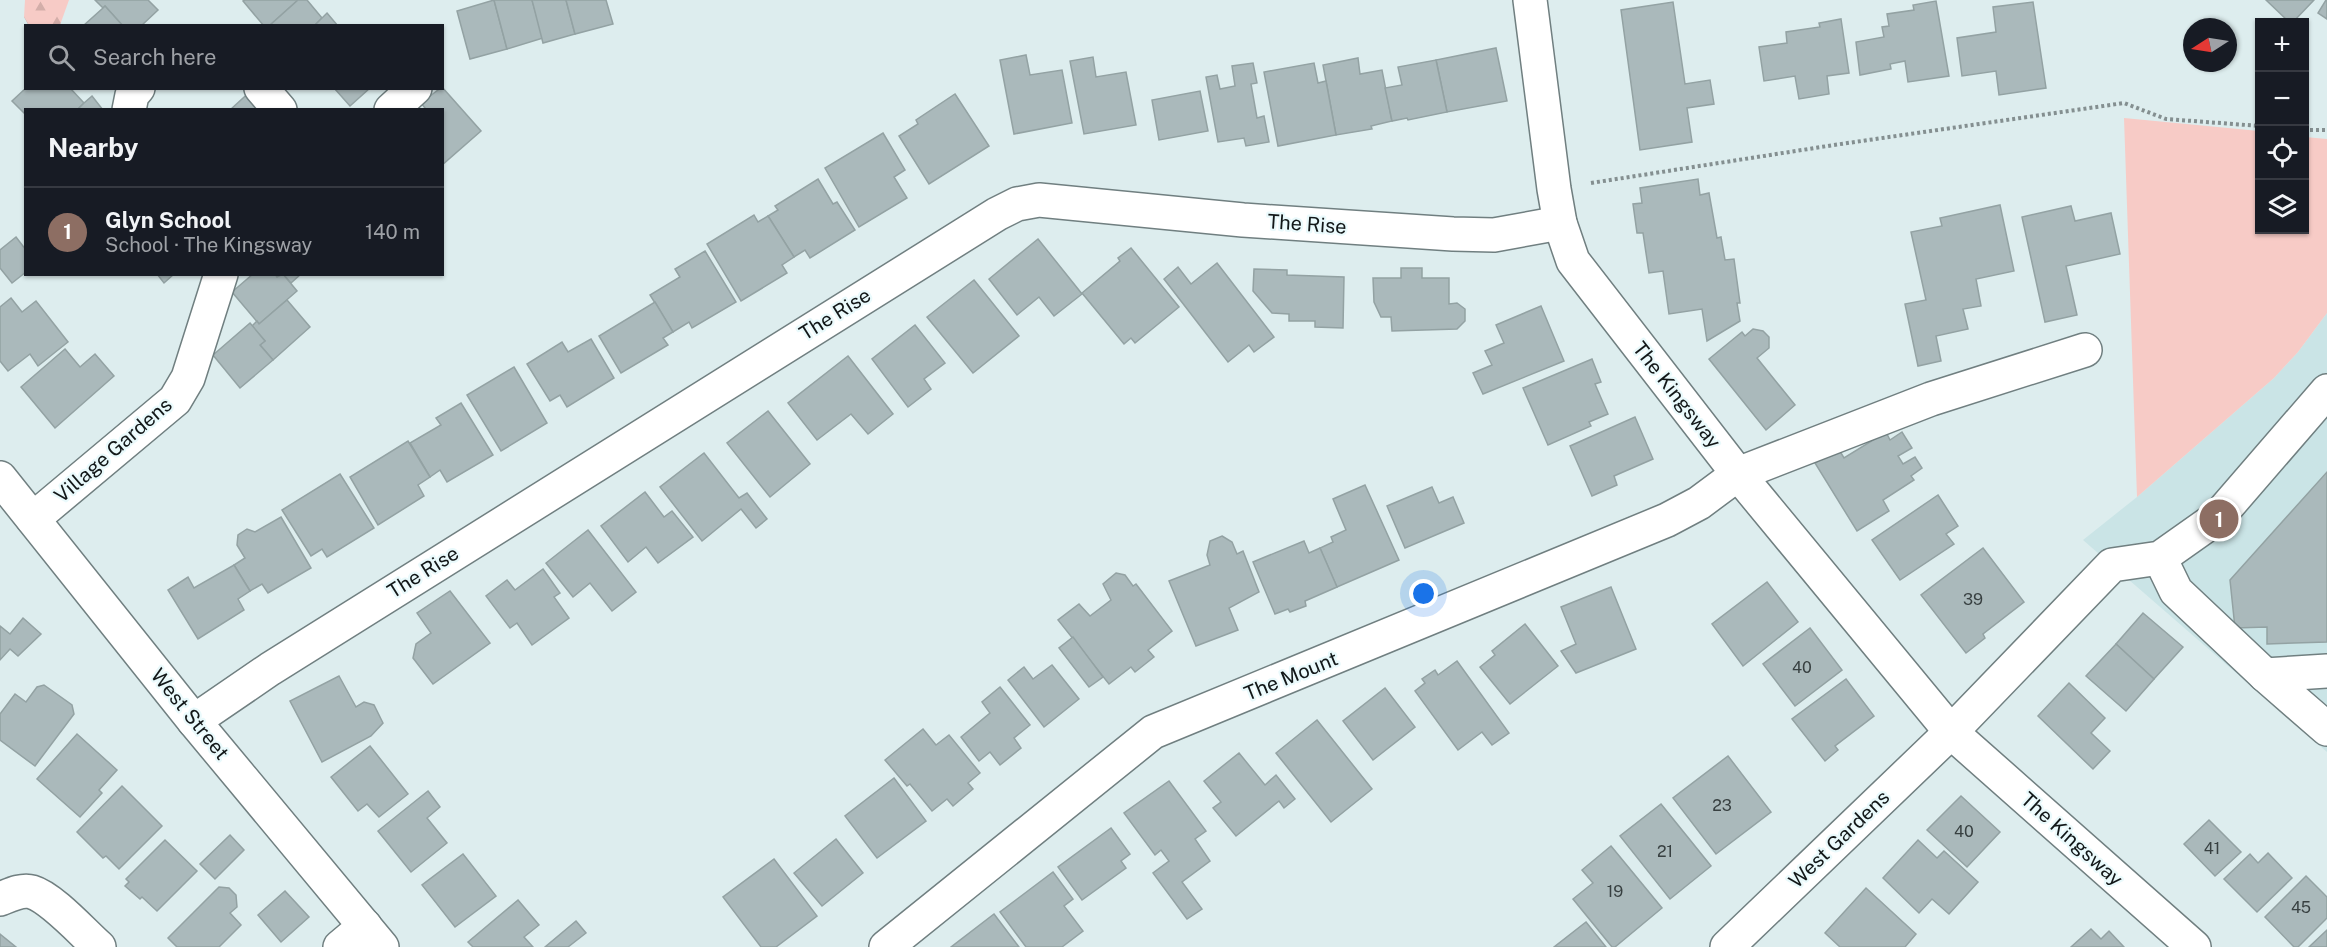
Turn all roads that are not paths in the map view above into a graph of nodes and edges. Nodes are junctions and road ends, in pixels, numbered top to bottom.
1 (1530, 0) edge
2 (136, 90) edge
3 (263, 90) edge
4 (413, 90) edge
5 (129, 108) edge
6 (278, 108) edge
7 (393, 108) edge
8 (1560, 223) junction
9 (220, 276) edge
10 (2085, 350) dead end
11 (2327, 391) edge
12 (1738, 474) junction
13 (0, 478) edge
14 (33, 519) junction
15 (2160, 558) junction
16 (2327, 671) edge
17 (2265, 675) junction
18 (194, 721) junction
19 (2327, 729) edge
20 (1951, 732) junction
21 (0, 898) edge
22 (373, 936) edge
23 (99, 947) edge
24 (340, 947) edge
25 (886, 947) edge
26 (1727, 947) edge
27 (2194, 947) edge

1 - 8 street, The Kingsway
2 - 5 street
3 - 6 street
4 - 7 street
8 - 12 street, The Kingsway
8 - 18 street, The Rise
9 - 14 street, Village Gardens
10 - 12 street, The Mount
11 - 15 street
12 - 20 street, The Kingsway
12 - 25 street, The Mount
13 - 14 street, West Street
14 - 18 street, West Street
15 - 17 street
15 - 20 street
16 - 17 street
17 - 19 street
18 - 22 street, West Street
20 - 26 street, West Gardens
20 - 27 street, The Kingsway
21 - 23 street
22 - 24 street

